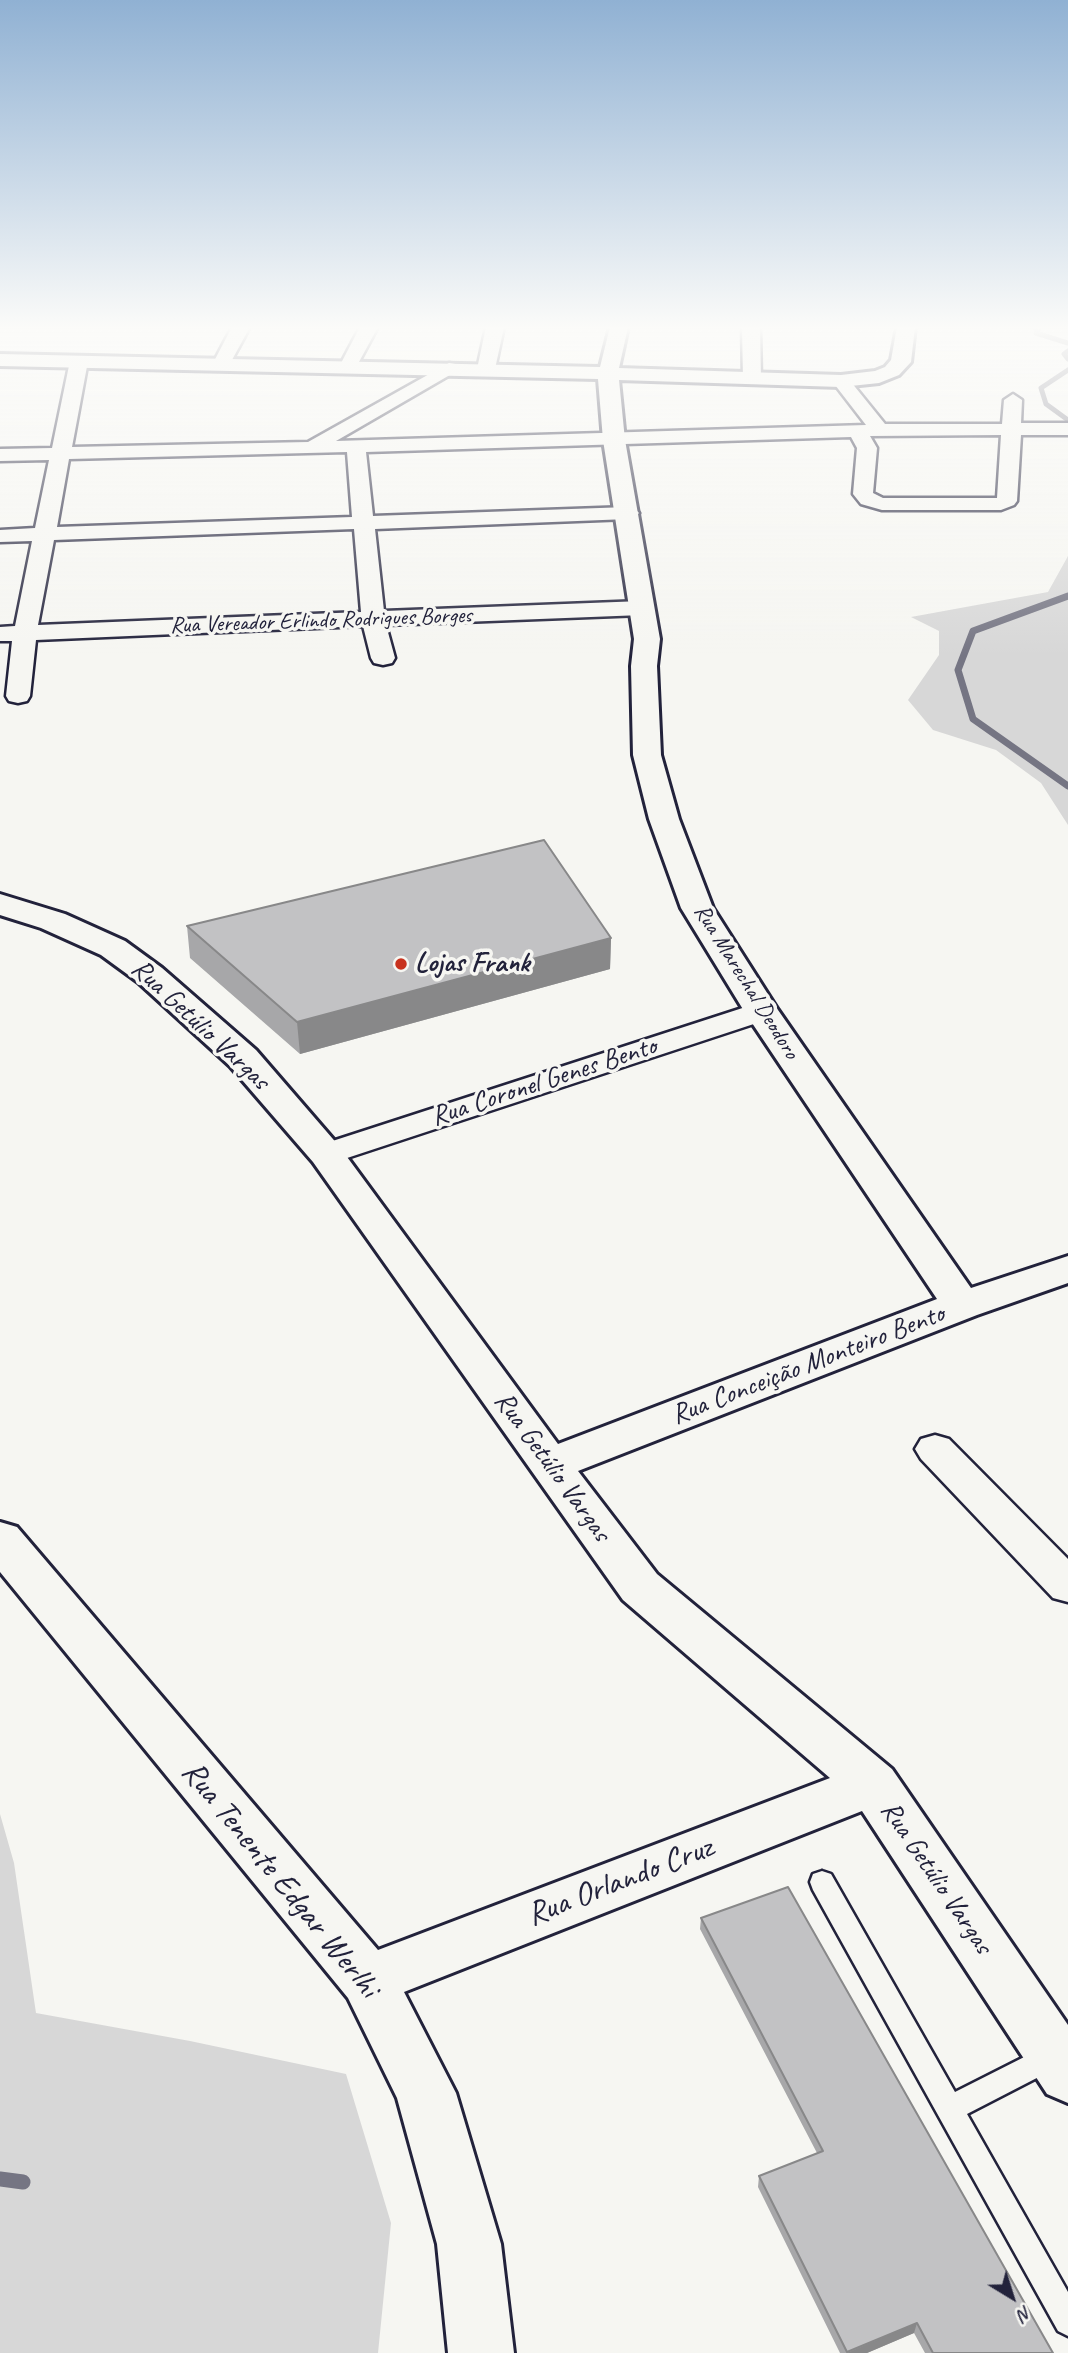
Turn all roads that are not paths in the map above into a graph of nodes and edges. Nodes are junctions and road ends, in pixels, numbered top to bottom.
1 (65, 437) edge
2 (330, 437) edge
3 (614, 437) edge
4 (701, 437) edge
5 (861, 437) edge
6 (1012, 437) edge
7 (614, 440) junction
8 (314, 446) junction
9 (356, 446) junction
10 (62, 453) junction
11 (0, 455) edge
12 (628, 513) junction
13 (363, 523) junction
14 (44, 535) junction
15 (0, 536) edge
16 (642, 608) junction
17 (373, 619) junction
18 (25, 633) junction
19 (0, 634) edge
20 (383, 658) dead end
21 (18, 696) dead end
22 (0, 904) edge
23 (761, 1011) junction
24 (326, 1154) junction
25 (1068, 1269) edge
26 (962, 1305) junction
27 (935, 1449) dead end
28 (549, 1465) junction
29 (0, 1539) edge
30 (1068, 1586) edge
31 (873, 1784) junction
32 (822, 1882) dead end
33 (368, 1980) junction
34 (1061, 2066) edge
35 (949, 2109) junction
36 (1068, 2321) edge
37 (481, 2353) edge

1 - 10 street
2 - 8 street
3 - 7 street, Rua Marechal Deodoro
4 - 7 street
5 - 6 street
7 - 9 street
7 - 12 street, Rua Marechal Deodoro
8 - 9 street
8 - 10 street
9 - 13 street
10 - 11 street
10 - 14 street
12 - 13 street
12 - 16 street, Rua Marechal Deodoro
13 - 14 street
13 - 17 street
14 - 15 street
14 - 18 street
16 - 17 street, Rua Vereador Erlindo Rodrigues Borges
16 - 23 street, Rua Marechal Deodoro
17 - 18 street, Rua Vereador Erlindo Rodrigues Borges
17 - 20 street
18 - 19 street, Rua Vereador Erlindo Rodrigues Borges
18 - 21 street
22 - 24 street, Rua Getúlio Vargas
23 - 24 street, Rua Coronel Genes Bento
23 - 26 street, Rua Marechal Deodoro
24 - 28 street, Rua Getúlio Vargas
25 - 26 street, Rua Conceição Monteiro Bento
26 - 28 street, Rua Conceição Monteiro Bento
27 - 30 street
28 - 31 street, Rua Getúlio Vargas
29 - 33 street, Rua Tenente Edgar Werlhi
31 - 33 street, Rua Orlando Cruz
31 - 34 street, Rua Getúlio Vargas
32 - 35 lane
33 - 37 street, Rua Tenente Edgar Werlhi
34 - 35 lane
35 - 36 lane

